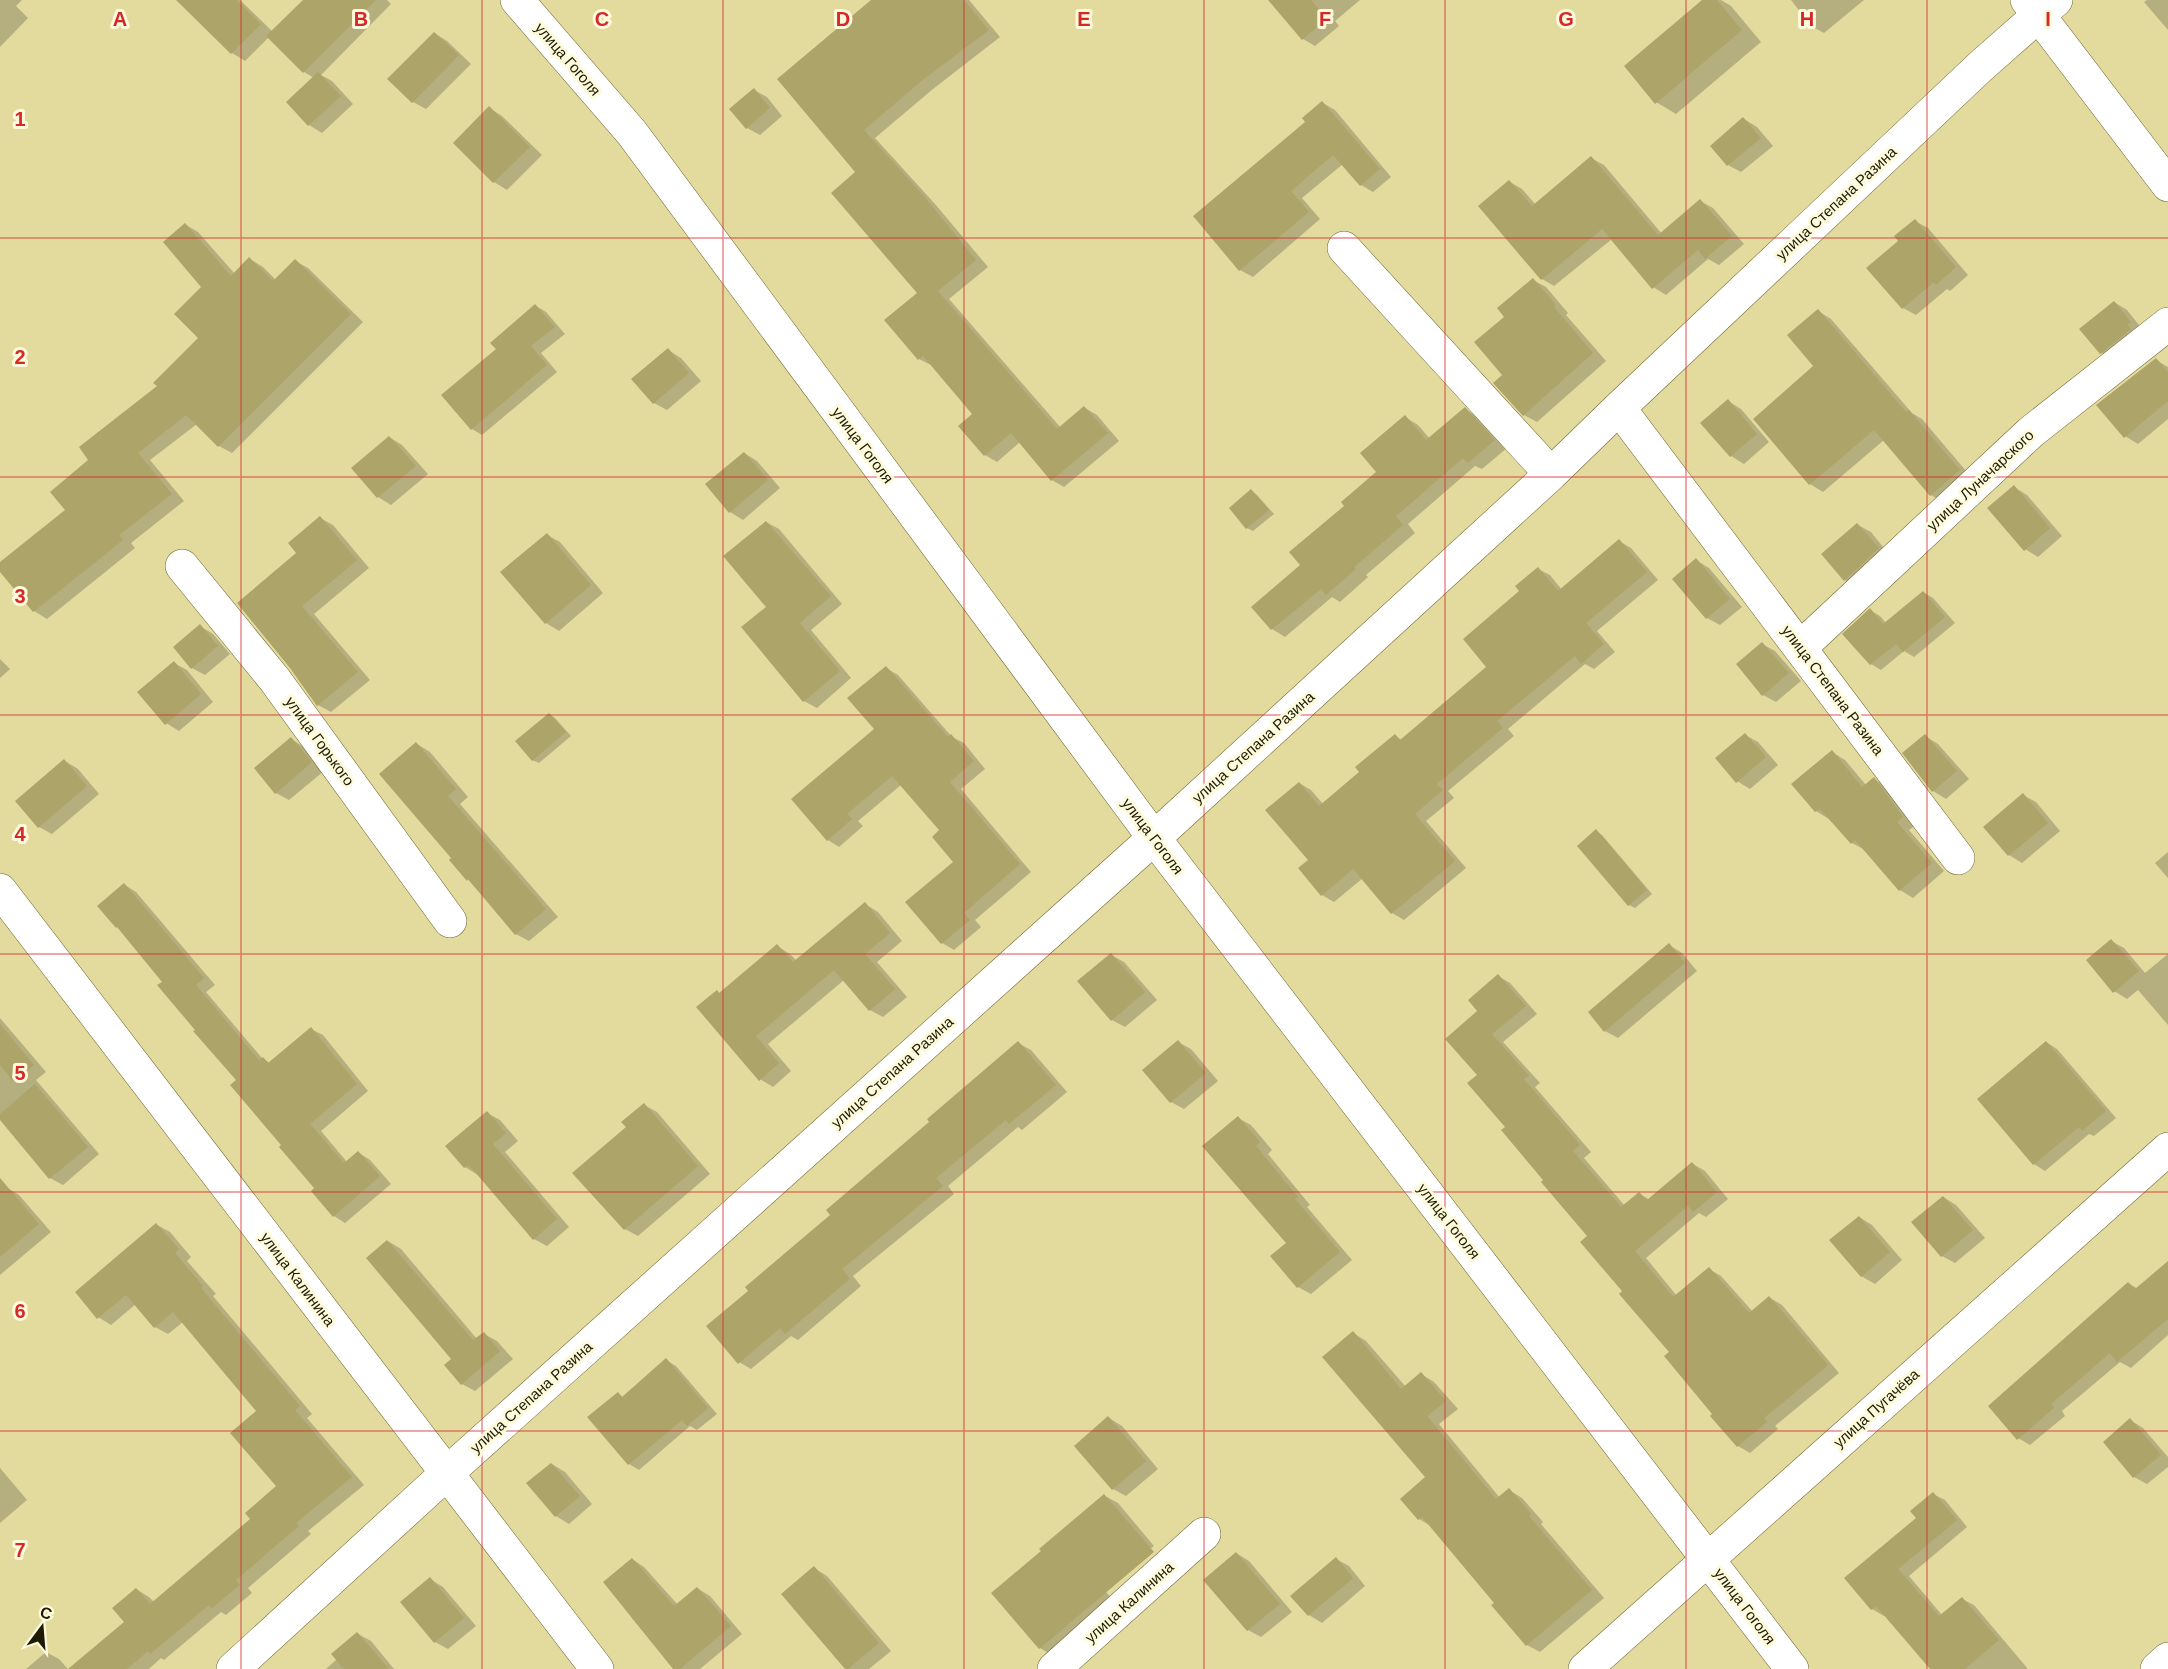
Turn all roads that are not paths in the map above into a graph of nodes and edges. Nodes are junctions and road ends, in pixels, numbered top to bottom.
1 (517, 0) edge
2 (2041, 5) edge
3 (2168, 185) edge
4 (1344, 248) dead end
5 (2168, 324) edge
6 (1619, 408) junction
7 (1551, 474) junction
8 (182, 566) dead end
9 (1801, 648) junction
10 (1154, 838) junction
11 (1958, 858) dead end
12 (0, 890) edge
13 (450, 921) dead end
14 (2168, 1149) edge
15 (447, 1473) junction
16 (1204, 1534) dead end
17 (1708, 1558) junction
18 (2168, 1659) edge
19 (233, 1669) edge
20 (597, 1669) edge
21 (1054, 1669) edge
22 (1585, 1669) edge
23 (1792, 1669) edge
24 (2157, 1669) edge

1 - 10 street, улица Гоголя
2 - 3 street
2 - 6 street, улица Степана Разина
4 - 7 street
5 - 9 street, улица Луначарского
6 - 7 street, улица Степана Разина
6 - 9 street, улица Степана Разина
7 - 10 street, улица Степана Разина
8 - 13 street, улица Горького
9 - 11 street, улица Степана Разина
10 - 15 street, улица Степана Разина
10 - 17 street, улица Гоголя
12 - 15 street, улица Калинина
14 - 17 street, улица Пугачёва
15 - 19 street, улица Степана Разина
15 - 20 street, улица Калинина
16 - 21 street, улица Калинина
17 - 22 street, улица Пугачёва
17 - 23 street, улица Гоголя
18 - 24 street

